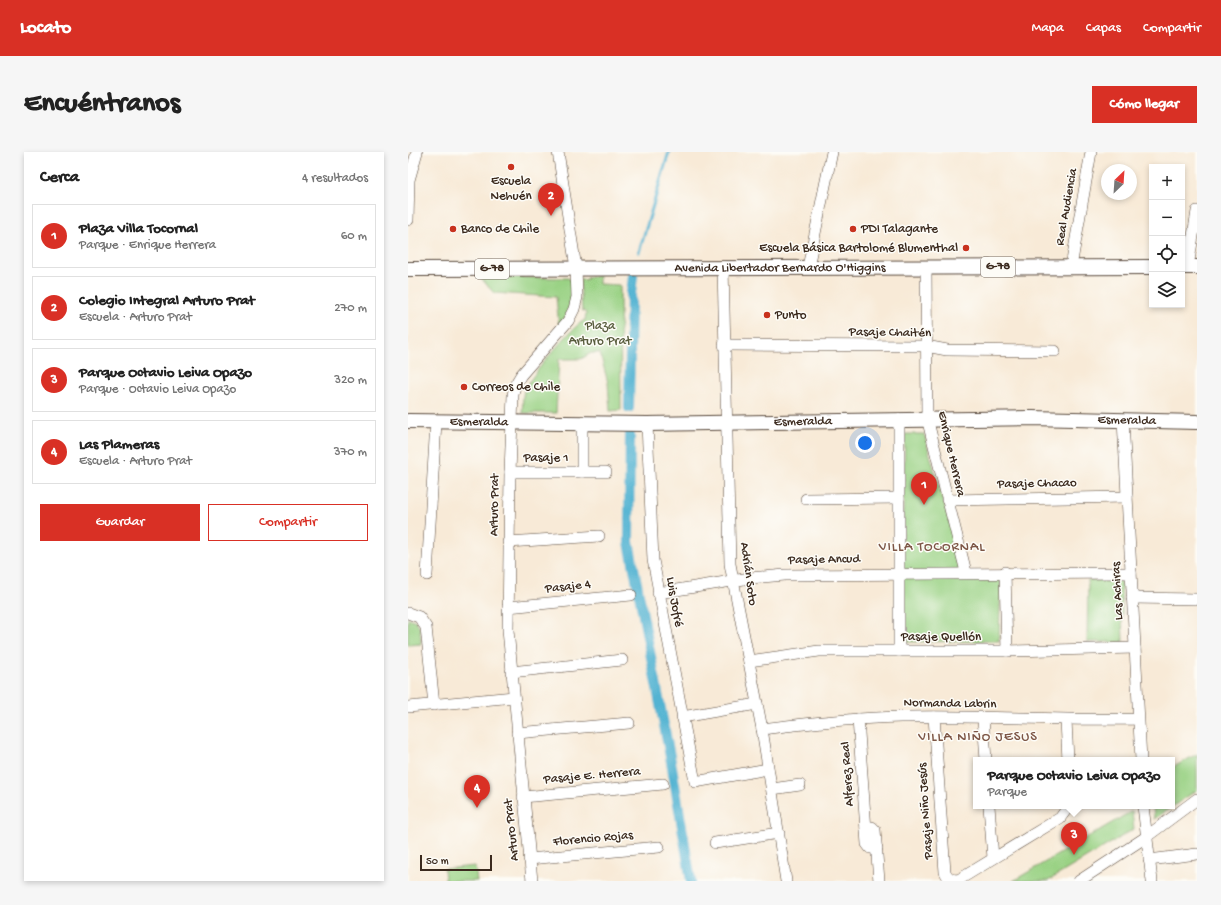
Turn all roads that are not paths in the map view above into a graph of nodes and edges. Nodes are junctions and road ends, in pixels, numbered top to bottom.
1 (417, 152) edge
2 (558, 152) edge
3 (832, 152) edge
4 (1090, 152) edge
5 (1197, 211) edge
6 (408, 220) edge
7 (723, 267) junction
8 (808, 267) junction
9 (926, 267) junction
10 (1071, 267) junction
11 (1149, 267) edge
12 (1189, 267) edge
13 (576, 268) junction
14 (408, 269) edge
15 (724, 345) junction
16 (926, 346) junction
17 (1055, 351) dead end
18 (927, 418) junction
19 (899, 419) junction
20 (1123, 420) junction
21 (408, 421) edge
22 (436, 422) junction
23 (726, 422) junction
24 (1197, 422) edge
25 (512, 423) junction
26 (582, 423) junction
27 (647, 424) junction
28 (510, 472) junction
29 (582, 472) junction
30 (606, 472) dead end
31 (1127, 497) junction
32 (899, 498) junction
33 (806, 499) dead end
34 (947, 500) junction
35 (599, 536) dead end
36 (508, 542) junction
37 (966, 572) junction
38 (1005, 572) junction
39 (1131, 573) junction
40 (427, 574) dead end
41 (898, 574) junction
42 (733, 580) junction
43 (658, 593) junction
44 (631, 595) dead end
45 (1132, 598) junction
46 (1197, 599) edge
47 (508, 607) junction
48 (408, 613) edge
49 (1135, 648) junction
50 (898, 651) junction
51 (1007, 651) junction
52 (622, 660) dead end
53 (749, 661) junction
54 (511, 672) junction
55 (514, 697) junction
56 (434, 704) junction
57 (757, 704) junction
58 (408, 707) edge
59 (682, 717) junction
60 (934, 717) junction
61 (983, 718) junction
62 (858, 719) junction
63 (1066, 720) junction
64 (1138, 720) junction
65 (629, 723) dead end
66 (762, 729) junction
67 (517, 733) junction
68 (986, 757) edge
69 (1068, 757) edge
70 (1141, 757) edge
71 (768, 769) junction
72 (663, 784) dead end
73 (800, 785) dead end
74 (772, 790) junction
75 (523, 797) junction
76 (1197, 799) edge
77 (989, 809) edge
78 (1067, 809) edge
79 (1143, 809) edge
80 (779, 833) junction
81 (1146, 837) junction
82 (715, 843) dead end
83 (659, 847) dead end
84 (1197, 854) edge
85 (993, 858) junction
86 (529, 859) junction
87 (1149, 860) junction
88 (532, 881) edge
89 (786, 881) edge
90 (879, 881) edge
91 (1079, 881) edge
92 (1152, 881) edge

1 - 6 street
2 - 13 street, Arturo Prat
3 - 8 street
4 - 10 street, Real Audiencia
5 - 12 street
7 - 8 main road, Avenida Libertador Bernardo O'Higgins / G-78
7 - 13 main road, Avenida Libertador Bernardo O'Higgins / G-78
7 - 15 street, Adrián Soto
8 - 9 main road, Avenida Libertador Bernardo O'Higgins / G-78
9 - 10 main road, Avenida Libertador Bernardo O'Higgins / G-78
9 - 16 street, Enrique Herrera
10 - 11 main road, Avenida Libertador Bernardo O'Higgins / G-78
13 - 14 main road, Avenida Libertador Bernardo O'Higgins / G-78
13 - 25 street, Arturo Prat
15 - 16 street, Pasaje Chaitén
15 - 23 street, Adrián Soto
16 - 17 street, Pasaje Chaitén
16 - 18 street, Enrique Herrera
18 - 19 main road, Esmeralda
18 - 20 main road, Esmeralda
18 - 34 street, Enrique Herrera
19 - 23 main road, Esmeralda
19 - 32 street
20 - 24 main road, Esmeralda
20 - 31 street, Las Achiras
21 - 22 main road, Esmeralda
22 - 25 main road, Esmeralda
22 - 40 street
23 - 27 main road, Esmeralda
23 - 42 street, Adrián Soto
25 - 26 main road, Esmeralda
25 - 28 street, Arturo Prat
26 - 27 main road, Esmeralda
26 - 29 street, Pasaje 1
27 - 43 street, Luis Jofré
28 - 29 street, Pasaje 1
28 - 36 street, Arturo Prat
29 - 30 street, Pasaje 1
31 - 34 street, Pasaje Chacao
31 - 39 street, Las Achiras
32 - 33 street
32 - 41 street
34 - 37 street, Enrique Herrera
35 - 36 street
36 - 47 street, Arturo Prat
37 - 38 street, Pasaje Ancud
37 - 41 street, Pasaje Ancud
38 - 39 street, Pasaje Ancud
38 - 51 street
39 - 45 street, Las Achiras
41 - 42 street, Pasaje Ancud
41 - 50 street
42 - 43 street, Pasaje Ancud
42 - 53 street, Adrián Soto
43 - 59 street, Luis Jofré
44 - 47 street, Pasaje 4
45 - 46 street
45 - 49 street, Las Achiras
47 - 54 street, Arturo Prat
48 - 56 street
49 - 51 street, Pasaje Quellón
49 - 64 street, Las Achiras
50 - 51 street, Pasaje Quellón
50 - 53 street, Pasaje Quellón
52 - 54 street
53 - 57 street, Adrián Soto
54 - 55 street, Arturo Prat
55 - 56 street
55 - 67 street, Arturo Prat
56 - 58 street
57 - 59 street
57 - 66 street, Adrián Soto
59 - 71 street, Luis Jofré
60 - 61 street, Normanda Labrin
60 - 62 street, Normanda Labrin
60 - 85 street, Pasaje Niño Jesús
61 - 63 street, Normanda Labrin
61 - 68 street
62 - 66 street, Normanda Labrin
62 - 90 street, Alferez Real
63 - 64 street, Normanda Labrin
63 - 69 street
64 - 70 street, Las Achiras
65 - 67 street
66 - 71 street, Adrián Soto
67 - 75 street, Arturo Prat
71 - 74 street, Adrián Soto
72 - 75 street, Pasaje E. Herrera
73 - 74 street
74 - 80 street, Adrián Soto
75 - 86 street, Arturo Prat
76 - 81 street
77 - 85 street
78 - 85 street, Pasaje Niño Jesús
79 - 81 street
80 - 82 street
80 - 89 street, Adrián Soto
81 - 87 street
81 - 91 street
83 - 86 street, Florencio Rojas
84 - 87 street
86 - 88 street, Arturo Prat
87 - 92 street

